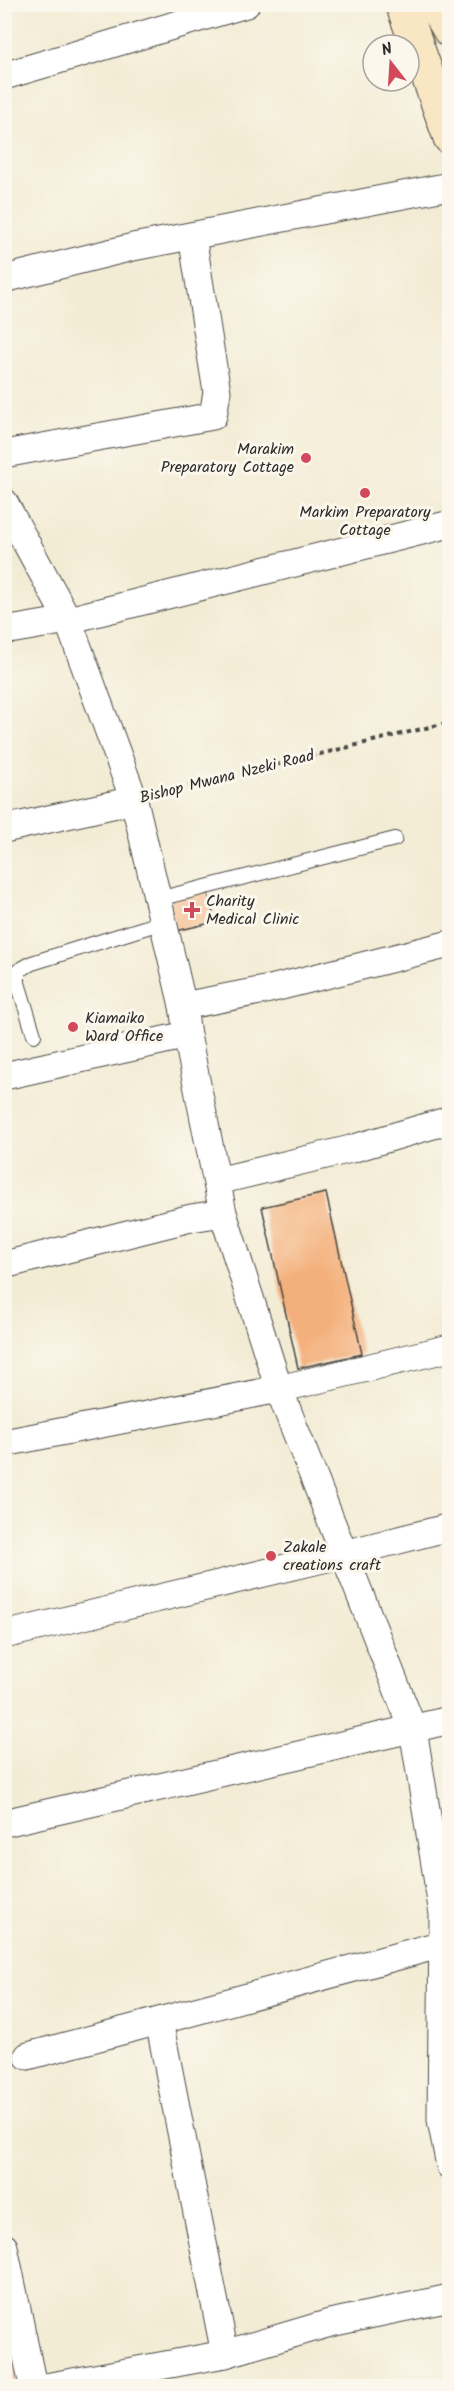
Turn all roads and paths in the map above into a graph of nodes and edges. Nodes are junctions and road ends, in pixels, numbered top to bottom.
1 (246, 4) edge
2 (402, 4) edge
3 (434, 4) edge
4 (450, 31) edge
5 (4, 76) edge
6 (450, 138) edge
7 (450, 186) edge
8 (192, 236) junction
9 (4, 279) edge
10 (4, 454) edge
11 (4, 502) edge
12 (450, 524) edge
13 (69, 620) junction
14 (4, 631) edge
15 (450, 722) edge
16 (134, 800) junction
17 (4, 829) edge
18 (396, 839) dead end
19 (161, 911) junction
20 (450, 944) edge
21 (183, 1006) junction
22 (34, 1035) dead end
23 (187, 1035) junction
24 (4, 1076) edge
25 (450, 1120) edge
26 (217, 1181) junction
27 (223, 1213) junction
28 (4, 1265) edge
29 (450, 1348) edge
30 (279, 1389) junction
31 (4, 1443) edge
32 (450, 1527) edge
33 (344, 1554) junction
34 (4, 1635) edge
35 (450, 1720) edge
36 (413, 1729) junction
37 (4, 1823) edge
38 (447, 1943) edge
39 (159, 2021) junction
40 (28, 2056) dead end
41 (446, 2119) edge
42 (450, 2166) edge
43 (4, 2247) edge
44 (450, 2298) edge
45 (225, 2354) junction
46 (33, 2386) edge
47 (51, 2386) edge

1 - 5 street
2 - 6 main road
3 - 4 main road
7 - 8 street
8 - 9 street
8 - 10 street
11 - 13 street
12 - 13 street
13 - 14 street
13 - 16 street
15 - 16 path, Bishop Mwana Nzeki Road
16 - 17 street, Bishop Mwana Nzeki Road
16 - 19 street
18 - 19 lane
19 - 21 street
19 - 22 lane
20 - 21 street
21 - 23 street
23 - 24 street
23 - 26 street
25 - 26 street
26 - 27 street
27 - 28 street
27 - 30 street
29 - 30 street
30 - 31 street
30 - 33 street
32 - 33 street
33 - 34 street
33 - 36 street
35 - 36 street
36 - 37 street
36 - 38 street
38 - 39 street
38 - 41 street
39 - 40 street
39 - 45 street
41 - 42 street
43 - 46 street
44 - 45 street
45 - 47 street

